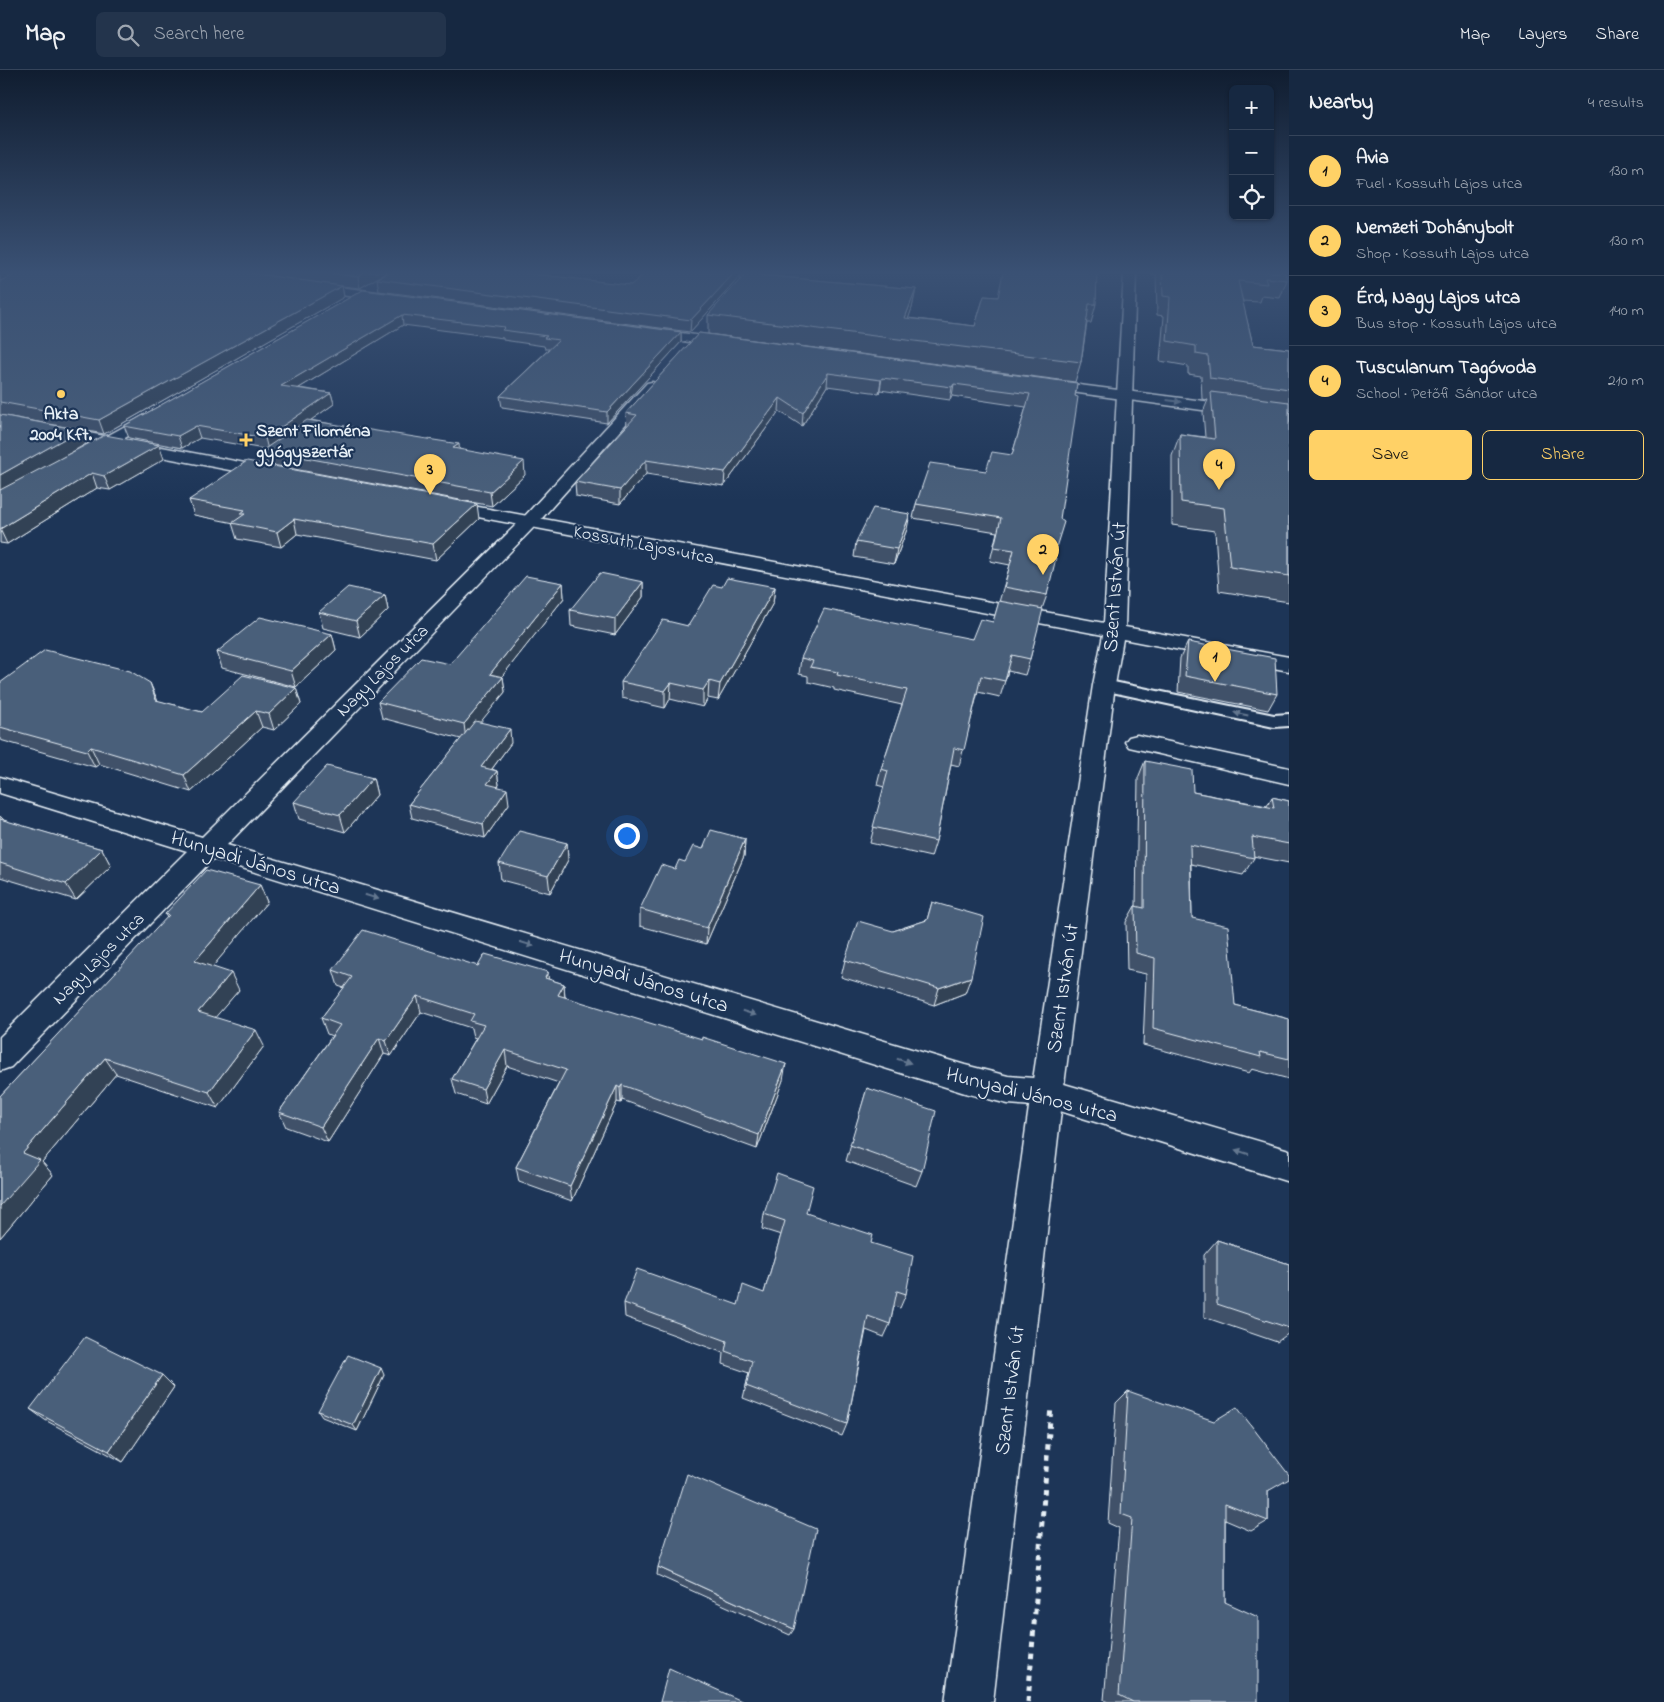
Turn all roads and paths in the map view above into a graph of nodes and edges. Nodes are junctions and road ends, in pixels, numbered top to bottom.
1 (685, 348) edge
2 (1127, 348) edge
3 (1029, 382) edge
4 (1125, 395) junction
5 (169, 407) edge
6 (1289, 417) edge
7 (0, 421) edge
8 (109, 442) junction
9 (76, 460) edge
10 (294, 477) edge
11 (421, 502) edge
12 (529, 522) junction
13 (1114, 631) junction
14 (1289, 664) edge
15 (1104, 685) junction
16 (1289, 720) edge
17 (1138, 742) dead end
18 (1289, 776) edge
19 (0, 785) edge
20 (208, 846) junction
21 (0, 1058) edge
22 (1047, 1093) junction
23 (1289, 1166) edge
24 (969, 1702) edge

1 - 12 street, Nagy Lajos utca
2 - 4 street, Szent István út
3 - 4 street
4 -> 6 street
4 - 13 street, Szent István út
5 - 8 street
7 - 8 street
8 - 9 street
8 - 10 street
11 - 12 street, Kossuth Lajos utca
12 - 13 street, Kossuth Lajos utca
12 - 20 street, Nagy Lajos utca
13 - 14 street, Kossuth Lajos utca
13 - 15 street, Szent István út
16 -> 15 lane
15 - 22 street, Szent István út
17 - 18 street
19 - 20 street, Hunyadi János utca
20 - 21 street, Nagy Lajos utca
20 -> 22 street, Hunyadi János utca
23 -> 22 street, Hunyadi János utca
22 - 24 street, Szent István út

